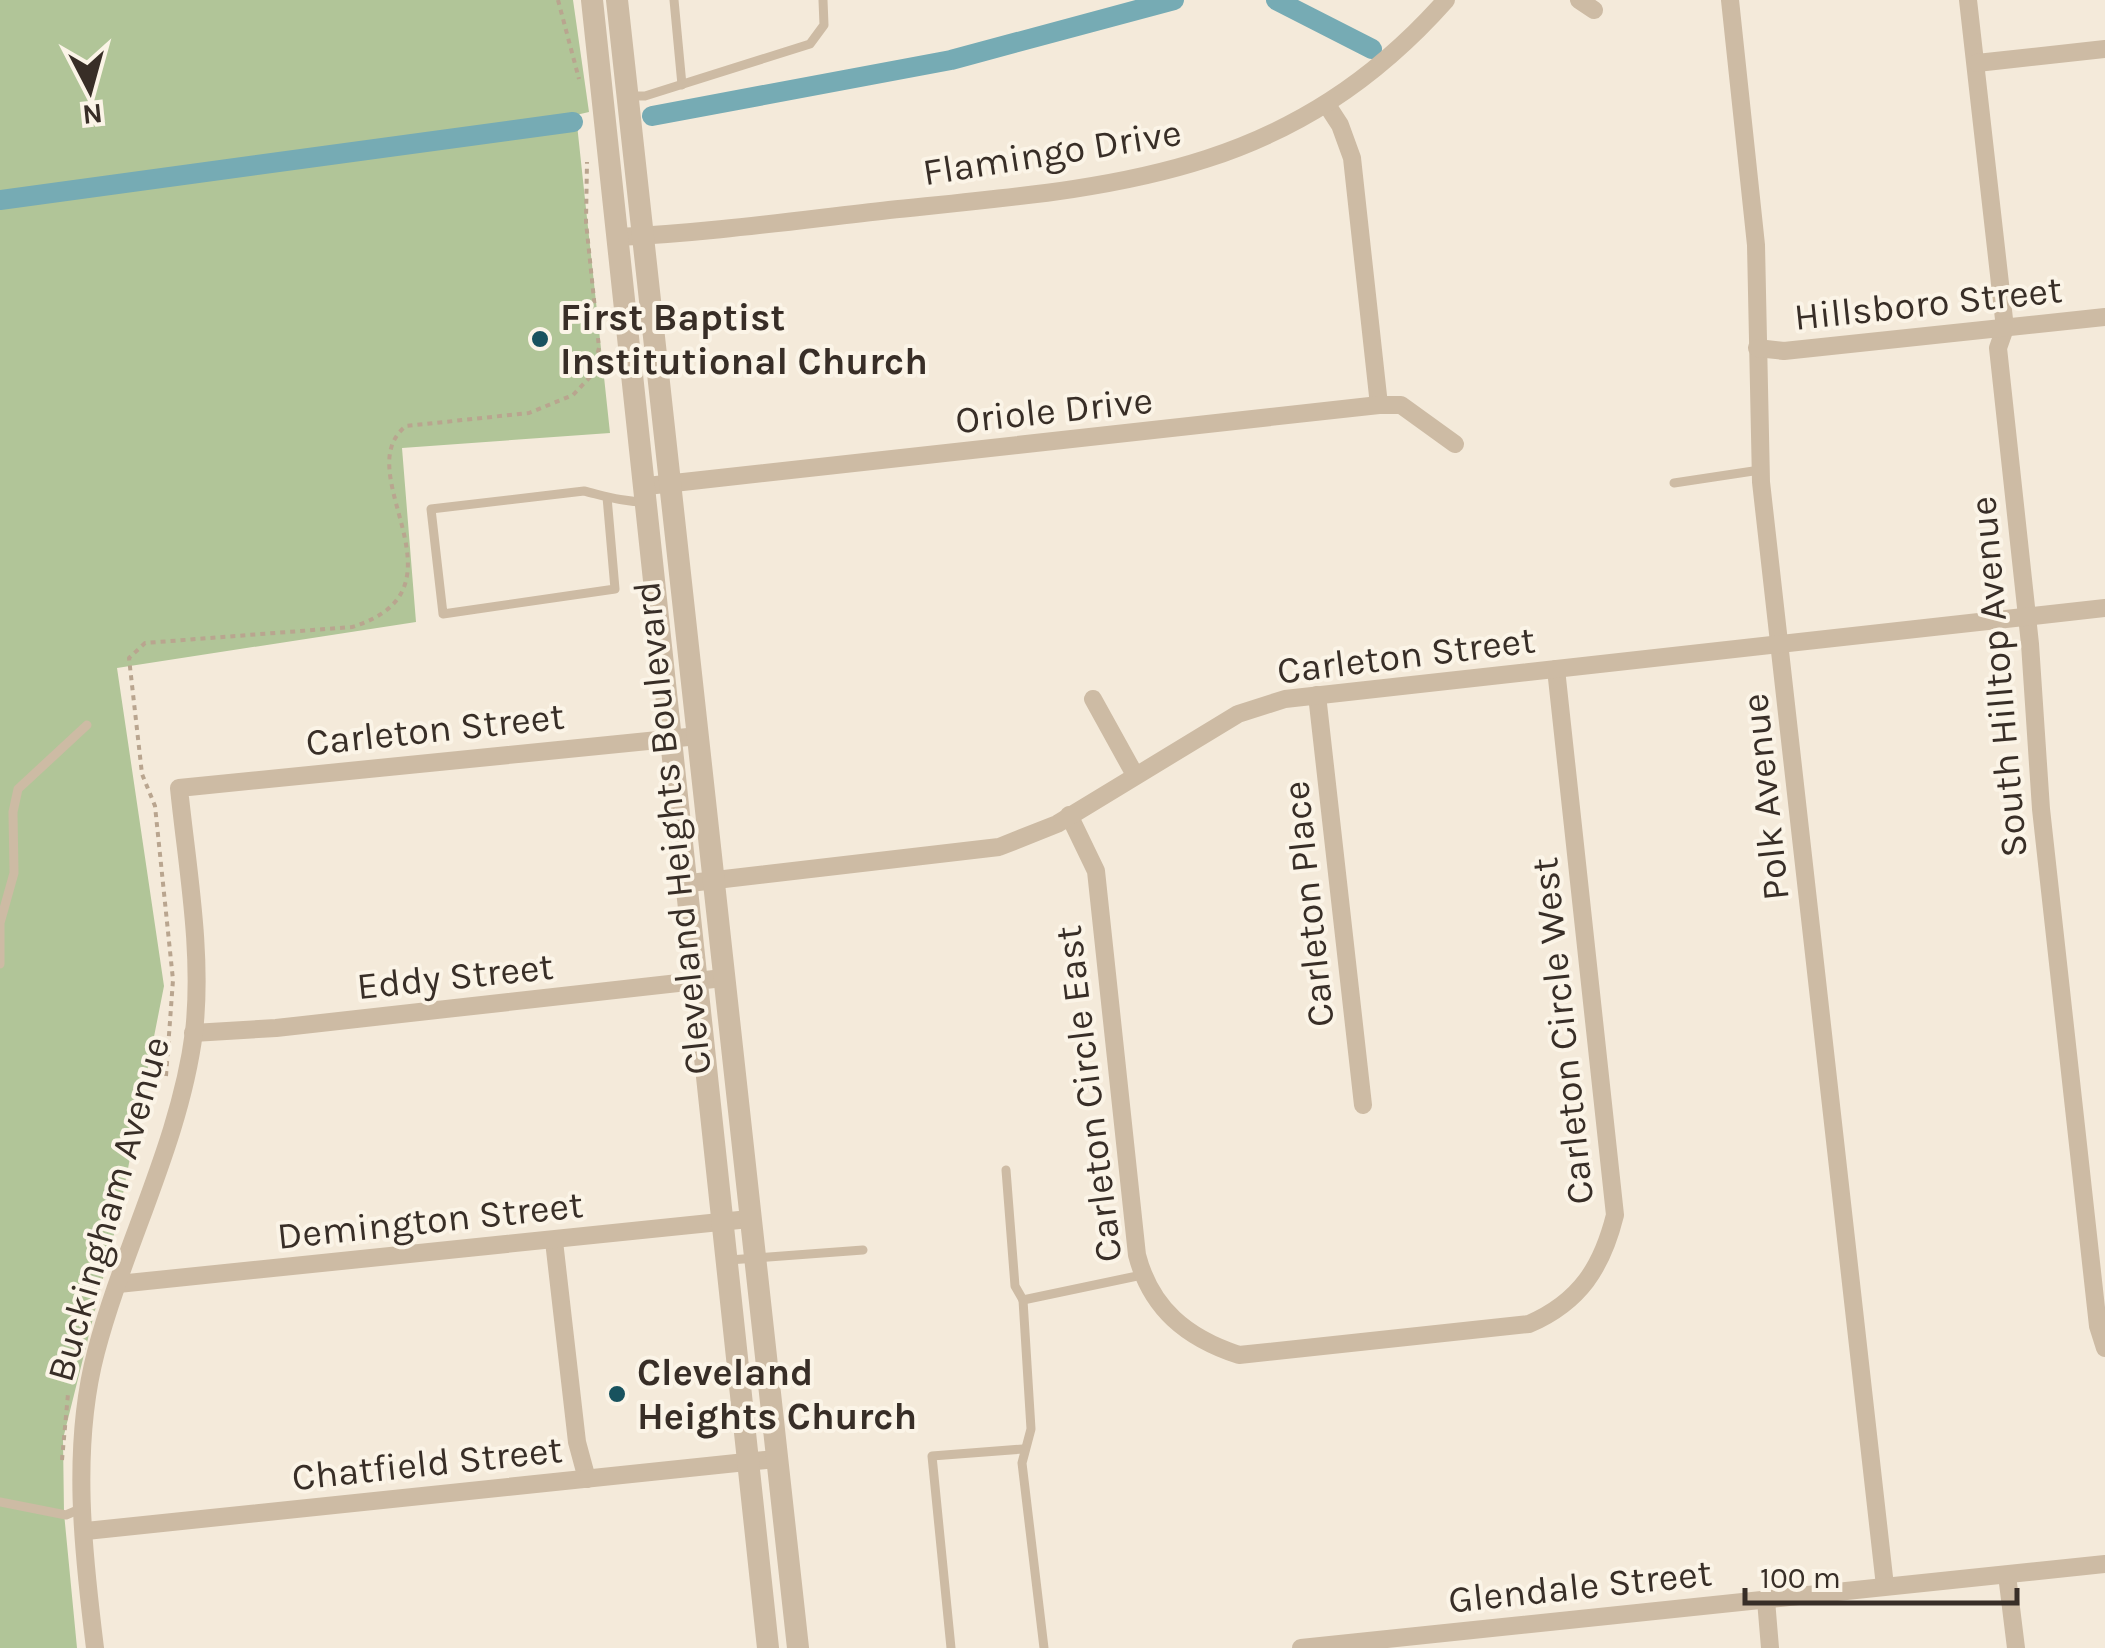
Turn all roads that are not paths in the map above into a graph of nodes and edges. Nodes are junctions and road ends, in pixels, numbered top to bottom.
1 (592, 0) edge
2 (617, 0) edge
3 (674, 0) edge
4 (823, 0) edge
5 (1446, 0) edge
6 (1730, 0) edge
7 (1968, 0) edge
8 (2105, 49) edge
9 (1977, 63) junction
10 (682, 84) junction
11 (627, 96) junction
12 (603, 98) junction
13 (1327, 106) junction
14 (642, 236) junction
15 (618, 237) junction
16 (2105, 317) edge
17 (2005, 328) junction
18 (1757, 348) junction
19 (1379, 405) junction
20 (1455, 444) dead end
21 (1760, 470) junction
22 (1674, 483) dead end
23 (671, 484) junction
24 (648, 494) junction
25 (607, 497) junction
26 (2105, 608) edge
27 (2027, 617) junction
28 (1780, 644) junction
29 (1556, 669) junction
30 (1317, 695) junction
31 (1093, 699) dead end
32 (87, 725) dead end
33 (698, 736) junction
34 (673, 738) junction
35 (1135, 775) junction
36 (179, 788) joint
37 (1069, 815) junction
38 (714, 880) junction
39 (690, 883) junction
40 (0, 964) edge
41 (723, 978) junction
42 (698, 982) junction
43 (194, 1033) junction
44 (1362, 1106) dead end
45 (1006, 1170) dead end
46 (750, 1220) junction
47 (722, 1222) junction
48 (554, 1241) junction
49 (863, 1250) dead end
50 (754, 1258) junction
51 (726, 1260) junction
52 (1142, 1275) junction
53 (118, 1284) junction
54 (1023, 1300) junction
55 (1384, 1342) joint
56 (2105, 1348) edge
57 (1022, 1448) junction
58 (775, 1459) junction
59 (748, 1462) junction
60 (587, 1479) junction
61 (0, 1502) edge
62 (83, 1508) junction
63 (86, 1530) junction
64 (2105, 1564) edge
65 (2007, 1576) junction
66 (1885, 1586) junction
67 (1766, 1600) junction
68 (95, 1648) edge
69 (768, 1648) edge
70 (798, 1648) edge
71 (951, 1648) edge
72 (1044, 1648) edge
73 (1300, 1648) edge
74 (1770, 1648) edge
75 (2016, 1648) edge

1 - 12 street, Cleveland Heights Boulevard
2 - 11 street, Cleveland Heights Boulevard
3 - 10 lane
4 - 10 lane
5 - 13 street, Flamingo Drive
6 - 18 street, Polk Avenue
7 - 9 street, South Hilltop Avenue
8 - 9 street
9 - 17 street, South Hilltop Avenue
10 - 11 lane
11 - 12 street
11 - 14 street, Cleveland Heights Boulevard
12 - 15 street, Cleveland Heights Boulevard
13 - 14 street, Flamingo Drive
13 - 19 street
14 - 15 street, Flamingo Drive
14 - 23 street, Cleveland Heights Boulevard
15 - 24 street, Cleveland Heights Boulevard
16 - 17 street, Hillsboro Street
17 - 18 street, Hillsboro Street
17 - 27 street, South Hilltop Avenue
18 - 21 street, Polk Avenue
19 - 20 street, Oriole Drive
19 - 23 street, Oriole Drive
21 - 22 lane
21 - 28 street, Polk Avenue
23 - 24 street, Oriole Drive
23 - 33 street, Cleveland Heights Boulevard
24 - 25 lane
24 - 34 street, Cleveland Heights Boulevard
25 - 25 lane
26 - 27 street, Carleton Street
27 - 28 street, Carleton Street
27 - 56 street, South Hilltop Avenue
28 - 29 street, Carleton Street
28 - 66 street, Polk Avenue
29 - 30 street, Carleton Street
29 - 55 street, Carleton Circle West
30 - 35 street, Carleton Street
30 - 44 street, Carleton Place
31 - 35 street
32 - 40 lane
33 - 34 street, Carleton Street
33 - 38 street, Cleveland Heights Boulevard
34 - 36 street, Carleton Street
34 - 39 street, Cleveland Heights Boulevard
35 - 37 street, Carleton Street
36 - 43 street, Buckingham Avenue
37 - 38 street, Carleton Street
37 - 52 street, Carleton Circle East
38 - 39 street, Carleton Street
38 - 41 street, Cleveland Heights Boulevard
39 - 42 street, Cleveland Heights Boulevard
41 - 42 street, Eddy Street
41 - 46 street, Cleveland Heights Boulevard
42 - 43 street, Eddy Street
42 - 47 street, Cleveland Heights Boulevard
43 - 53 street, Buckingham Avenue
45 - 54 lane
46 - 47 street, Demington Street
46 - 50 street, Cleveland Heights Boulevard
47 - 48 street, Demington Street
47 - 51 street, Cleveland Heights Boulevard
48 - 53 street, Demington Street
48 - 60 street
49 - 50 lane
50 - 51 lane
50 - 58 street, Cleveland Heights Boulevard
51 - 59 street, Cleveland Heights Boulevard
52 - 54 lane
52 - 55 street, Carleton Circle East
53 - 62 street, Buckingham Avenue
54 - 57 lane
57 - 71 lane
57 - 72 lane
58 - 59 street, Chatfield Street
58 - 70 street, Cleveland Heights Boulevard
59 - 60 street, Chatfield Street
59 - 69 street, Cleveland Heights Boulevard
60 - 63 street, Chatfield Street
61 - 62 lane
62 - 63 street, Buckingham Avenue
63 - 68 street, Buckingham Avenue
64 - 65 street, Glendale Street
65 - 66 street, Glendale Street
65 - 75 street
66 - 67 street, Glendale Street
67 - 73 street, Glendale Street
67 - 74 street

